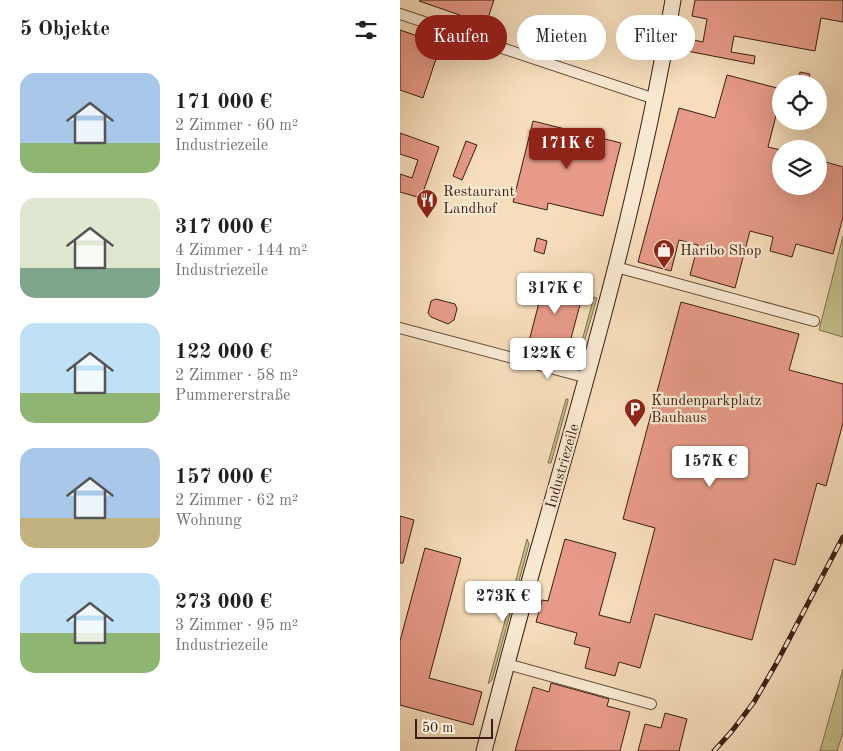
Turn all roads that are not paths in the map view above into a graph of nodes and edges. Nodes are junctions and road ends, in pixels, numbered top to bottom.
1 (673, 0) edge
2 (400, 14) edge
3 (655, 98) junction
4 (616, 267) junction
5 (814, 321) dead end
6 (400, 328) edge
7 (588, 378) junction
8 (508, 664) junction
9 (652, 704) dead end
10 (484, 751) edge

1 - 3 main road, Industriezeile
2 - 3 street
3 - 4 main road, Industriezeile
4 - 5 street
4 - 7 main road, Industriezeile
6 - 7 street
7 - 8 main road, Industriezeile
8 - 9 street
8 - 10 main road, Industriezeile

